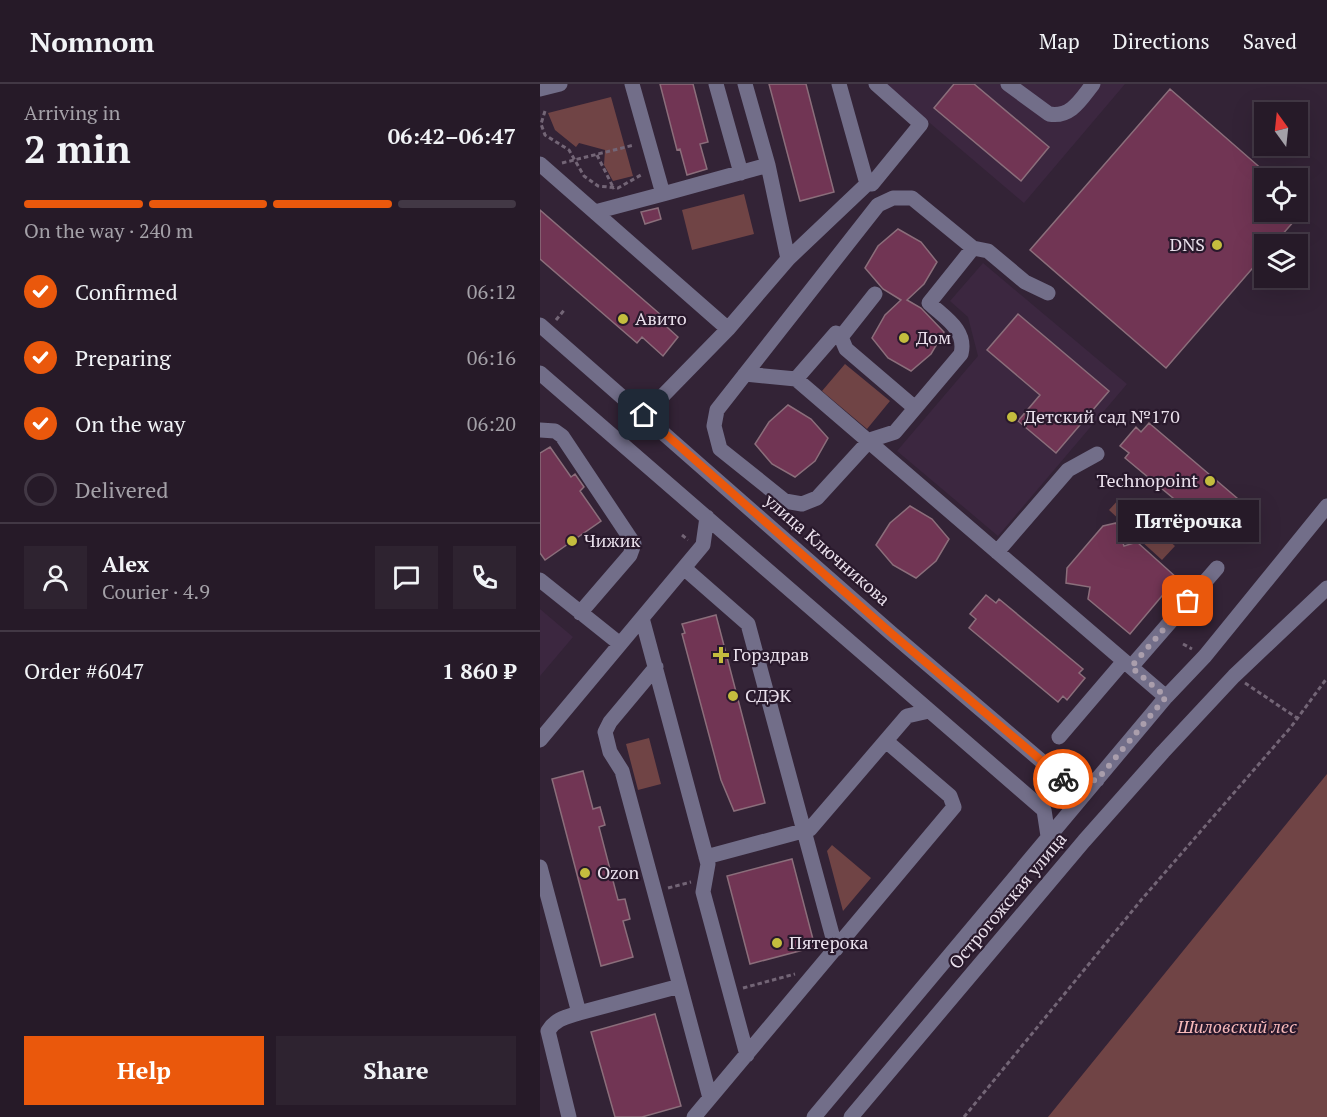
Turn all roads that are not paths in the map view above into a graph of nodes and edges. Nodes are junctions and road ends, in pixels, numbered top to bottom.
1 (560, 84) edge
2 (632, 84) edge
3 (716, 84) edge
4 (746, 84) edge
5 (839, 84) edge
6 (876, 84) edge
7 (1008, 84) edge
8 (1093, 84) edge
9 (540, 89) edge
10 (540, 164) edge
11 (768, 165) junction
12 (741, 173) junction
13 (867, 184) junction
14 (663, 194) junction
15 (596, 212) junction
16 (973, 248) junction
17 (788, 259) junction
18 (1048, 293) dead end
19 (874, 294) dead end
20 (540, 325) edge
21 (728, 329) junction
22 (841, 337) junction
23 (540, 373) edge
24 (745, 374) junction
25 (796, 379) junction
26 (915, 408) junction
27 (644, 415) junction
28 (540, 430) edge
29 (868, 441) junction
30 (1097, 454) dead end
31 (1327, 506) edge
32 (707, 517) junction
33 (733, 539) junction
34 (703, 545) junction
35 (997, 552) junction
36 (684, 568) junction
37 (1217, 568) dead end
38 (540, 580) edge
39 (1327, 588) edge
40 (580, 612) junction
41 (642, 618) junction
42 (620, 644) junction
43 (1128, 664) junction
44 (656, 667) junction
45 (907, 692) junction
46 (1166, 697) junction
47 (929, 711) junction
48 (907, 716) junction
49 (1059, 737) dead end
50 (540, 740) edge
51 (886, 741) junction
52 (1097, 780) junction
53 (805, 831) junction
54 (1048, 836) junction
55 (706, 857) junction
56 (540, 867) edge
57 (836, 949) junction
58 (680, 986) junction
59 (579, 1013) junction
60 (747, 1055) junction
61 (710, 1098) junction
62 (569, 1117) edge
63 (694, 1117) edge
64 (814, 1117) edge
65 (851, 1117) edge

1 - 9 street
2 - 14 street
3 - 12 street
4 - 11 street
5 - 13 street
6 - 13 street
7 - 8 street
10 - 15 street
11 - 12 street
11 - 17 street
12 - 14 street
13 - 17 street
14 - 15 street
15 - 21 street
16 - 18 street
16 - 24 street
16 - 26 street
17 - 21 street
19 - 22 street
20 - 27 street, улица Ключникова
21 - 27 street
22 - 25 street
22 - 26 street
23 - 32 street
24 - 25 street
24 - 29 street
25 - 29 street
26 - 29 street
27 - 52 street, улица Ключникова
28 - 40 street
29 - 35 street
30 - 35 street
31 - 46 street
32 - 33 street
32 - 34 street
33 - 34 street
33 - 45 street
34 - 36 street
35 - 43 street
36 - 41 street
36 - 53 street
37 - 43 street
38 - 40 street
39 - 65 street, Острогожская улица
40 - 42 street
41 - 42 street
41 - 44 street
42 - 50 street
43 - 46 street
43 - 49 street
44 - 55 street
44 - 58 street
45 - 47 street
45 - 48 street
46 - 52 street
47 - 48 street
47 - 54 street
48 - 51 street
51 - 53 street
51 - 57 street
52 - 54 street
53 - 55 street
53 - 57 street
54 - 64 street
55 - 60 street
56 - 59 street
57 - 60 street
58 - 59 street
58 - 61 street
59 - 62 street
60 - 61 street
61 - 63 street

